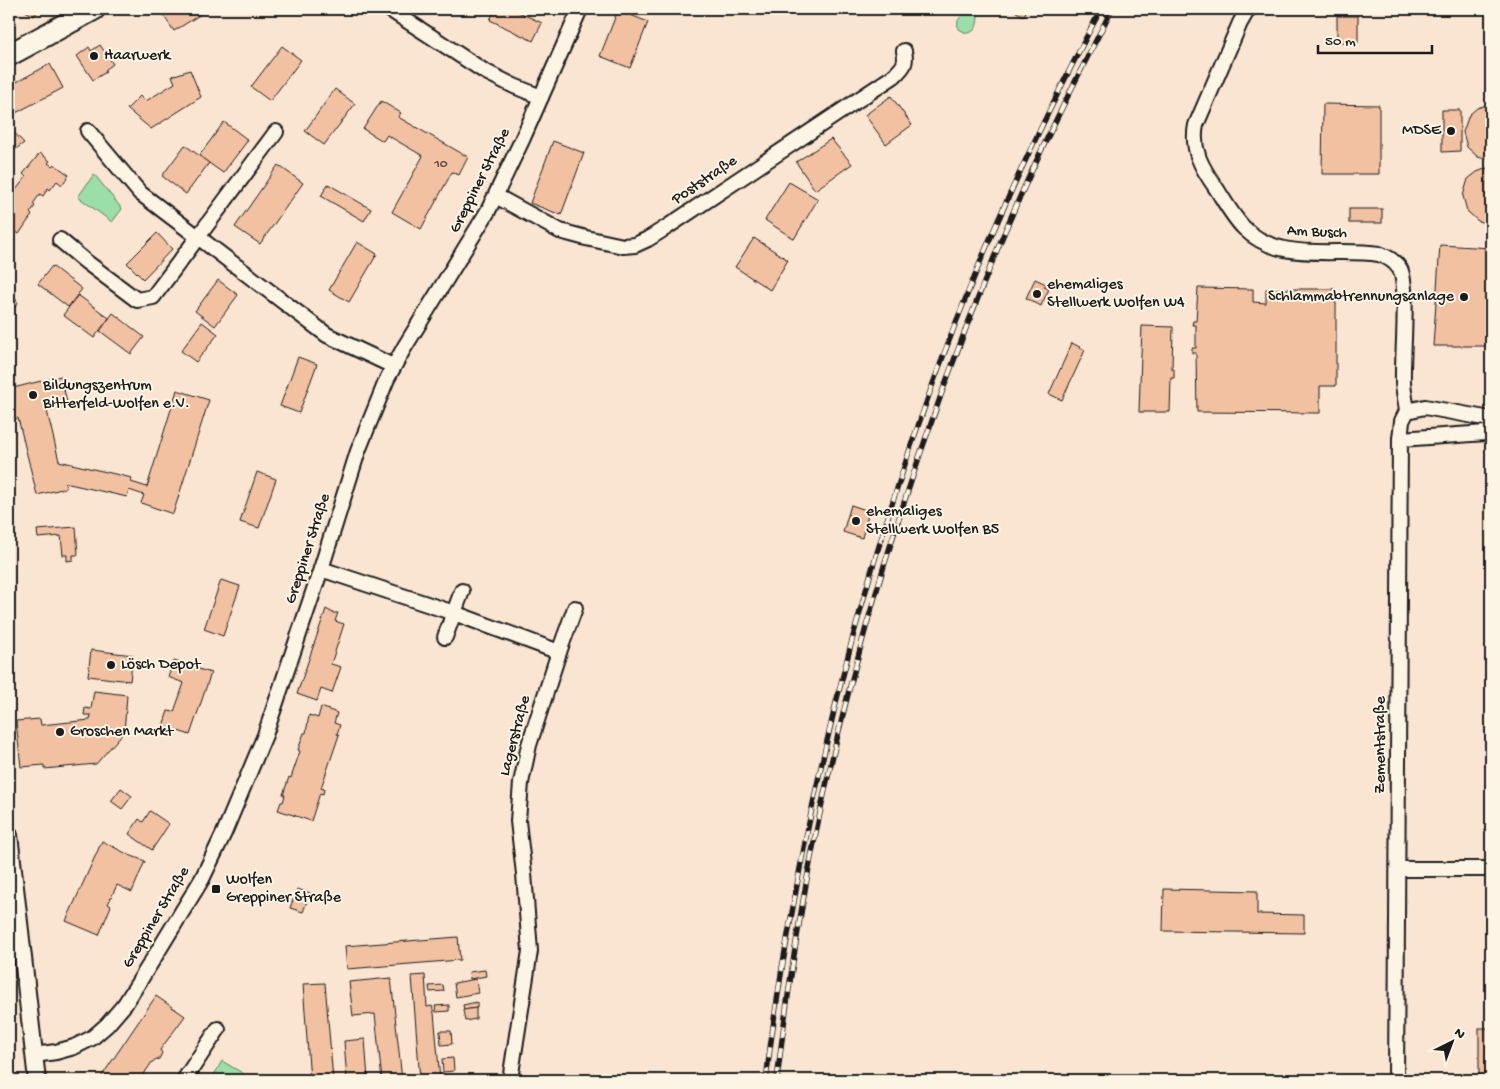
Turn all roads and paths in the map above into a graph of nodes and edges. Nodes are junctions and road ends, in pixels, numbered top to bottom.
1 (94, 9) edge
2 (389, 9) edge
3 (580, 9) edge
4 (1248, 9) edge
5 (11, 48) edge
6 (904, 51) dead end
7 (541, 97) junction
8 (88, 131) dead end
9 (276, 132) dead end
10 (496, 196) junction
11 (198, 238) junction
12 (60, 240) dead end
13 (393, 366) junction
14 (1407, 411) junction
15 (1491, 421) edge
16 (1491, 430) edge
17 (1400, 439) junction
18 (322, 569) junction
19 (462, 591) dead end
20 (575, 608) dead end
21 (454, 614) junction
22 (445, 637) dead end
23 (559, 652) junction
24 (9, 835) edge
25 (1398, 869) junction
26 (1491, 869) edge
27 (218, 1029) dead end
28 (34, 1055) junction
29 (37, 1080) edge
30 (184, 1080) edge
31 (510, 1080) edge
32 (1396, 1080) edge

1 - 5 main road
2 - 7 street
3 - 7 street, Greppiner Straße
4 - 14 street, Am Busch
6 - 10 street, Poststraße
7 - 10 street, Greppiner Straße
8 - 11 street
9 - 11 street
10 - 13 street, Greppiner Straße
11 - 12 street
11 - 13 street
13 - 18 street, Greppiner Straße
14 - 15 street
14 - 17 street, Zementstraße
16 - 17 street
17 - 25 street, Zementstraße
18 - 21 street
18 - 28 street, Greppiner Straße
19 - 21 street
20 - 23 street, Lagerstraße
21 - 22 street
21 - 23 street
23 - 31 street, Lagerstraße
24 - 28 street
25 - 26 street
25 - 32 street, Zementstraße
27 - 30 street
28 - 29 street

